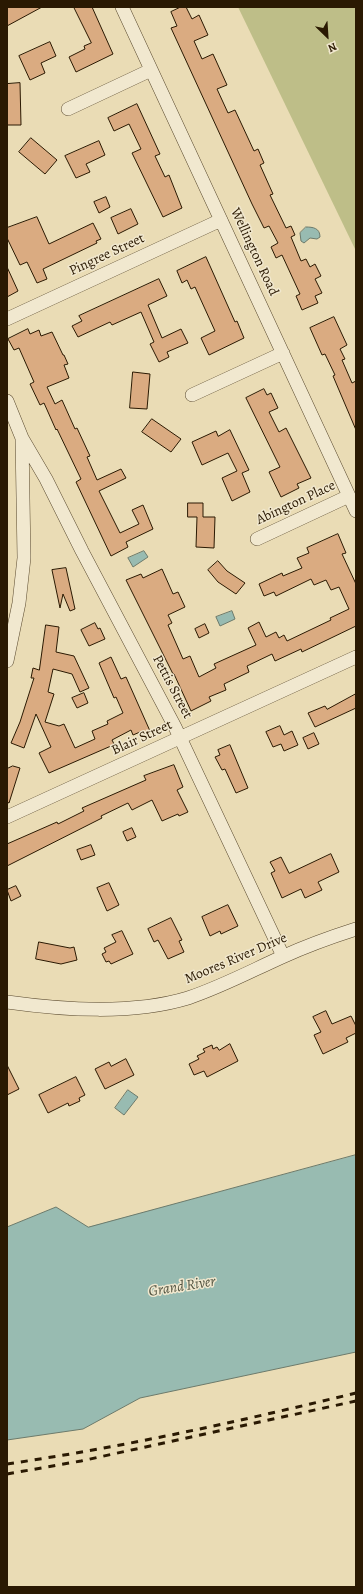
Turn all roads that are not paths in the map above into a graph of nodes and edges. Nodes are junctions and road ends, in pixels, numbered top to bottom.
1 (122, 7) edge
2 (151, 70) junction
3 (68, 109) dead end
4 (221, 220) junction
5 (7, 319) edge
6 (283, 352) junction
7 (192, 395) dead end
8 (7, 401) edge
9 (22, 438) junction
10 (349, 496) junction
11 (356, 511) edge
12 (258, 539) dead end
13 (356, 657) edge
14 (7, 661) edge
15 (180, 738) junction
16 (7, 817) edge
17 (356, 929) edge
18 (283, 956) junction
19 (7, 1002) edge

1 - 2 street, Wellington Road
2 - 3 street
2 - 4 street, Wellington Road
4 - 5 street, Pingree Street
4 - 6 street, Wellington Road
6 - 7 street
6 - 10 street, Wellington Road
8 - 9 street
9 - 14 street
9 - 15 street, Pettis Street
10 - 11 street, Wellington Road
10 - 12 street, Abington Place
13 - 15 street, Blair Street
15 - 16 street, Blair Street
15 - 18 street, Pettis Street
17 - 18 street, Moores River Drive
18 - 19 street, Moores River Drive

